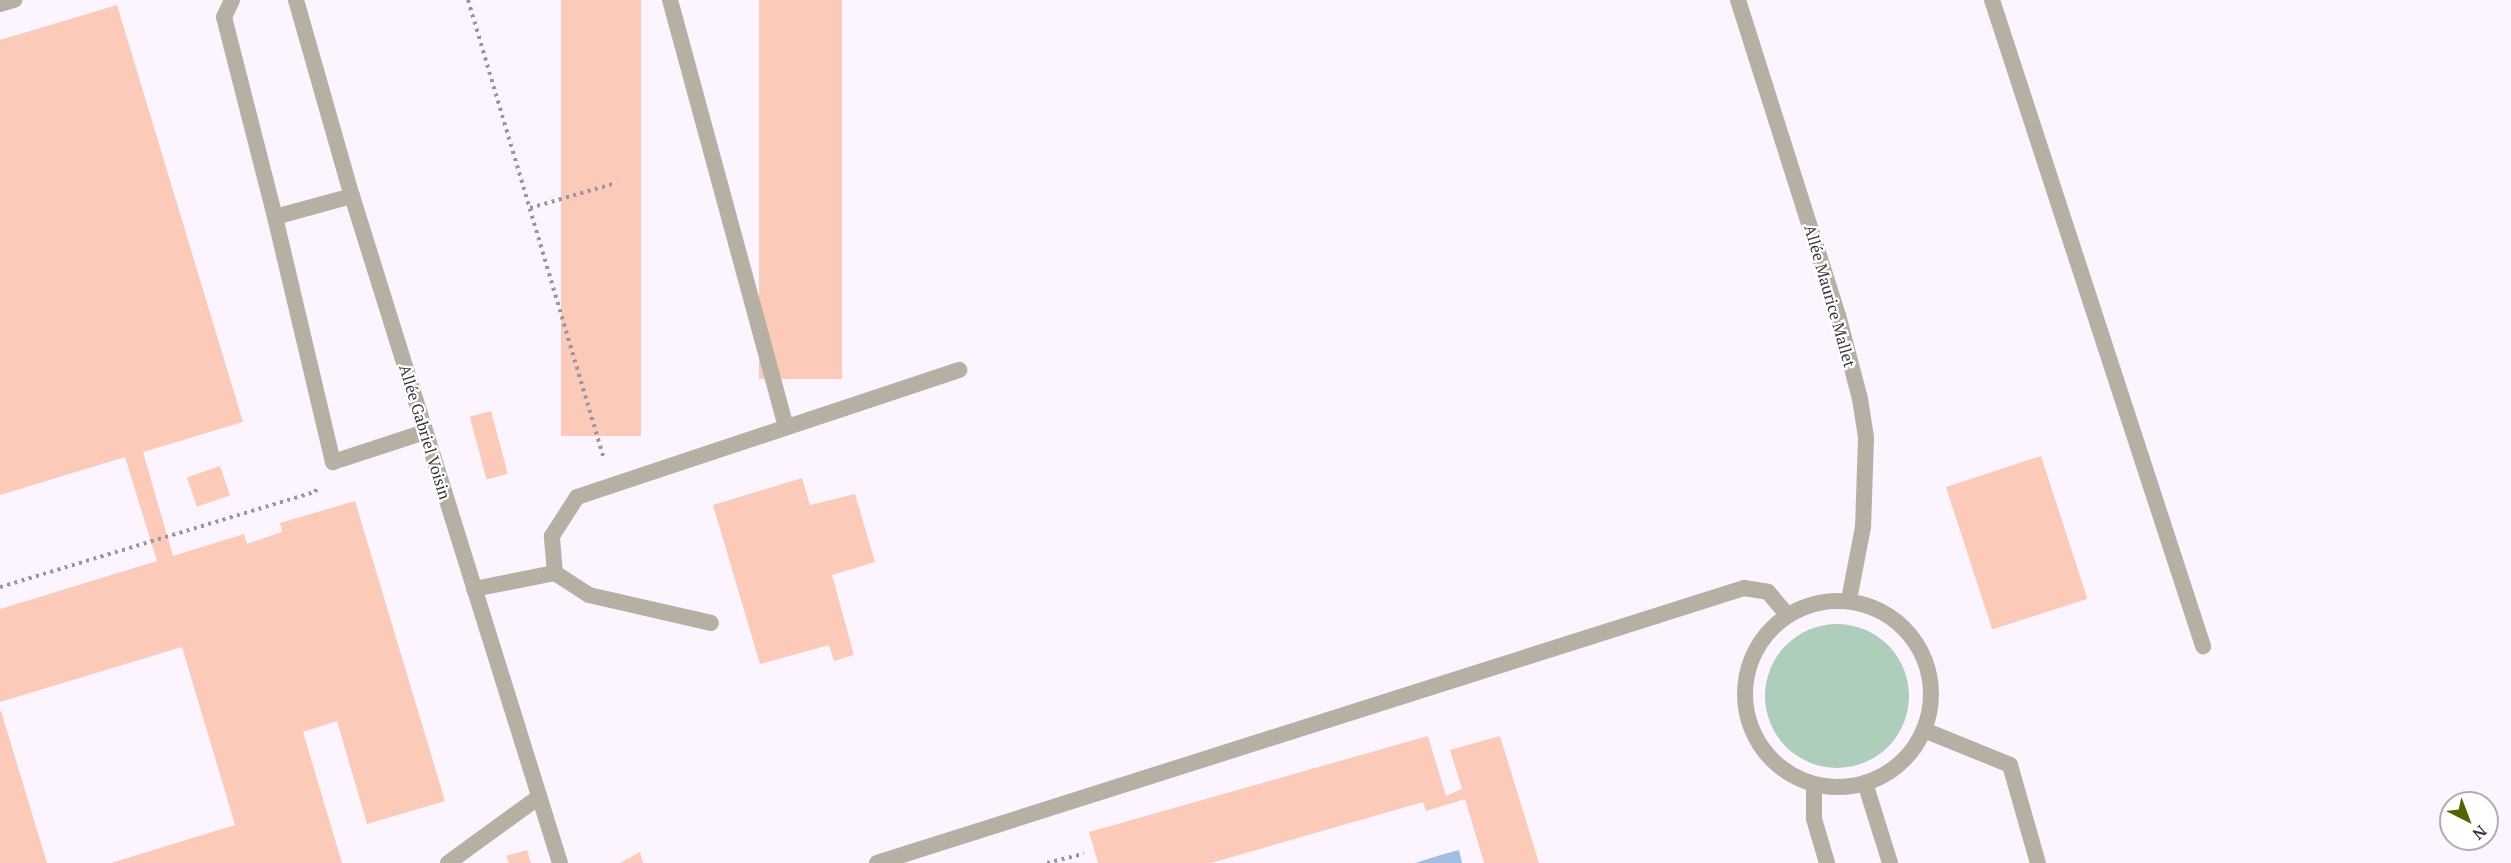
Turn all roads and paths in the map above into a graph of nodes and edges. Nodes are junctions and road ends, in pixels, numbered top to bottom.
1 (14, 0) edge
2 (232, 0) edge
3 (296, 0) edge
4 (468, 0) edge
5 (670, 0) edge
6 (1738, 0) edge
7 (1992, 0) edge
8 (0, 4) edge
9 (616, 183) dead end
10 (352, 196) junction
11 (530, 208) junction
12 (274, 217) junction
13 (959, 370) dead end
14 (786, 426) junction
15 (424, 432) junction
16 (333, 462) junction
17 (611, 483) junction
18 (555, 573) junction
19 (0, 587) edge
20 (474, 589) junction
21 (1849, 600) junction
22 (1787, 615) junction
23 (711, 623) dead end
24 (2203, 646) dead end
25 (1924, 730) junction
26 (1865, 783) junction
27 (1814, 785) junction
28 (539, 797) junction
29 (1084, 854) dead end
30 (447, 863) edge
31 (560, 863) edge
32 (877, 863) edge
33 (1047, 863) edge
34 (1827, 863) edge
35 (1890, 863) edge
36 (2038, 863) edge

1 - 8 street
2 - 12 street
3 - 10 street, Allée Gabriel Voisin
4 - 11 path
5 - 14 street
6 - 21 street, Allée Maurice Mallet
7 - 24 street
9 - 11 path
10 - 12 street
10 - 15 street, Allée Gabriel Voisin
11 - 17 path
12 - 16 street
13 - 14 street
14 - 17 street
15 - 16 street
15 - 20 street, Allée Gabriel Voisin
16 - 19 path
17 - 18 street
18 - 20 street
18 - 23 street
20 - 28 street, Allée Gabriel Voisin
21 - 22 street
21 - 25 street
22 - 27 street
22 - 32 street
25 - 26 street
25 - 36 street
26 - 27 street
26 - 35 street
27 - 34 street
28 - 30 street
28 - 31 street, Allée Gabriel Voisin
29 - 33 path

